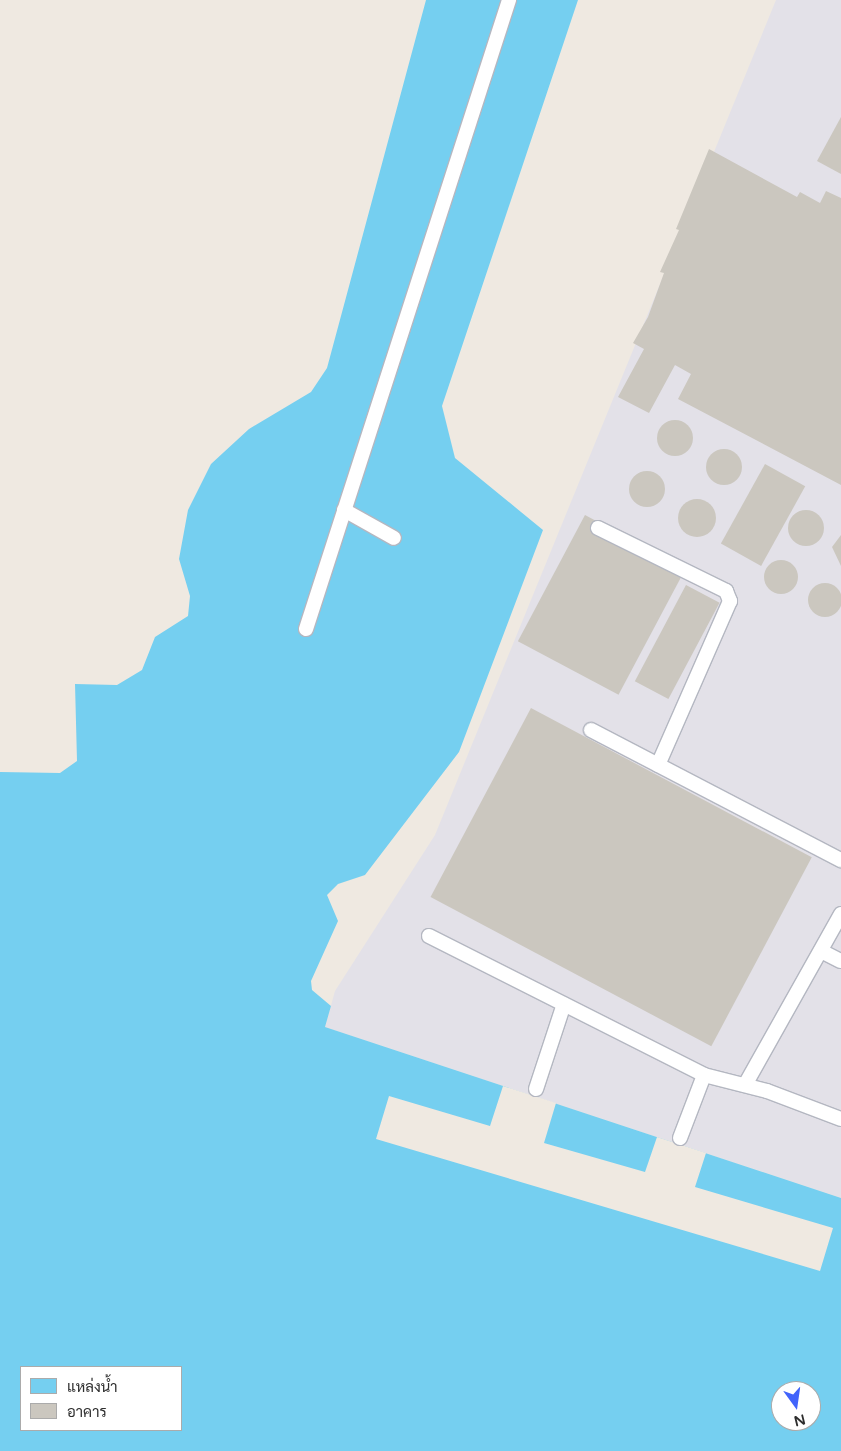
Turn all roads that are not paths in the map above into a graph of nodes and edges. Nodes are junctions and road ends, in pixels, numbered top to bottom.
1 (509, 0) edge
2 (344, 510) junction
3 (598, 528) dead end
4 (394, 538) dead end
5 (306, 629) dead end
6 (592, 730) dead end
7 (658, 765) junction
8 (841, 860) edge
9 (841, 914) edge
10 (429, 936) dead end
11 (821, 951) junction
12 (841, 961) edge
13 (564, 1004) junction
14 (704, 1075) junction
15 (745, 1085) junction
16 (536, 1089) dead end
17 (841, 1119) edge
18 (680, 1138) dead end

1 - 2 lane
2 - 4 lane
2 - 5 lane
3 - 7 lane
6 - 7 lane
7 - 8 lane
9 - 11 lane
10 - 13 lane
11 - 12 lane
11 - 15 lane
13 - 14 lane
13 - 16 lane
14 - 15 lane
14 - 18 lane
15 - 17 lane

